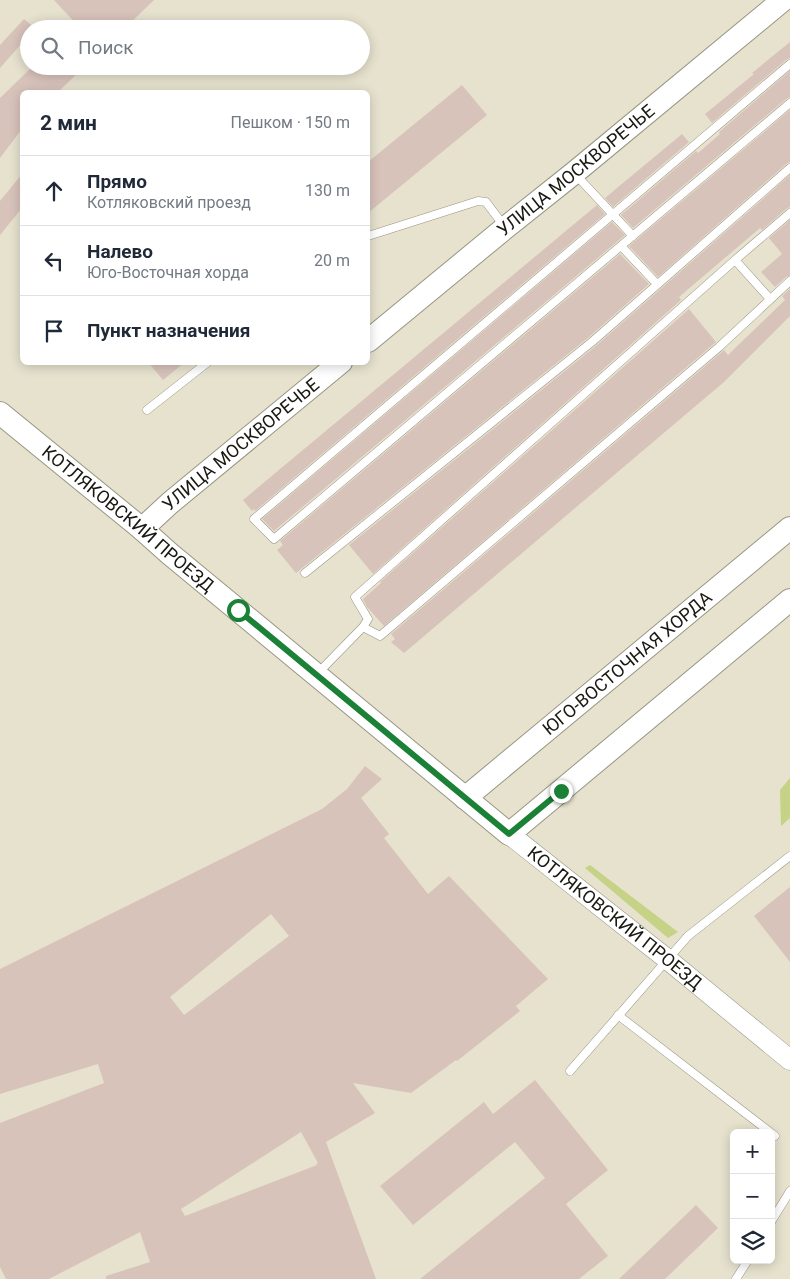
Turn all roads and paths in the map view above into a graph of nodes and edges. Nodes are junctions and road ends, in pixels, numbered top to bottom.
1 (783, 0) edge
2 (790, 64) edge
3 (790, 103) edge
4 (790, 168) edge
5 (574, 173) junction
6 (790, 213) edge
7 (612, 215) junction
8 (505, 228) junction
9 (370, 235) edge
10 (633, 236) junction
11 (622, 246) junction
12 (735, 260) junction
13 (790, 281) edge
14 (657, 284) junction
15 (770, 299) junction
16 (370, 339) edge
17 (204, 365) edge
18 (337, 365) edge
19 (147, 410) dead end
20 (0, 413) edge
21 (790, 528) edge
22 (142, 529) junction
23 (305, 573) dead end
24 (790, 600) edge
25 (363, 627) junction
26 (317, 675) junction
27 (465, 798) junction
28 (509, 834) junction
29 (790, 856) edge
30 (667, 959) junction
31 (618, 1015) junction
32 (789, 1058) edge
33 (570, 1071) dead end
34 (766, 1129) edge
35 (790, 1191) edge
36 (773, 1219) edge
37 (745, 1264) edge
38 (736, 1279) edge

1 - 5 main road, УЛИЦА МОСКВОРЕЧЬЕ
2 - 7 lane
3 - 10 lane
4 - 14 lane
5 - 7 lane
5 - 8 main road, УЛИЦА МОСКВОРЕЧЬЕ
6 - 12 lane
7 - 10 lane
7 - 11 lane
8 - 9 lane
8 - 16 main road, УЛИЦА МОСКВОРЕЧЬЕ
10 - 11 lane
11 - 14 lane
12 - 15 lane
12 - 25 lane
13 - 15 lane
14 - 23 lane
15 - 25 lane
17 - 19 lane
18 - 22 main road, УЛИЦА МОСКВОРЕЧЬЕ
20 - 22 main road, КОТЛЯКОВСКИЙ ПРОЕЗД
21 - 27 main road, ЮГО-ВОСТОЧНАЯ ХОРДА
22 - 26 main road, КОТЛЯКОВСКИЙ ПРОЕЗД
24 - 28 main road
25 - 26 lane
26 - 27 main road, КОТЛЯКОВСКИЙ ПРОЕЗД
27 - 28 main road, КОТЛЯКОВСКИЙ ПРОЕЗД
28 - 30 street, КОТЛЯКОВСКИЙ ПРОЕЗД
29 - 30 lane
30 - 31 lane
30 - 32 street, КОТЛЯКОВСКИЙ ПРОЕЗД
31 - 33 lane
31 - 34 lane
35 - 36 lane
37 - 38 lane

